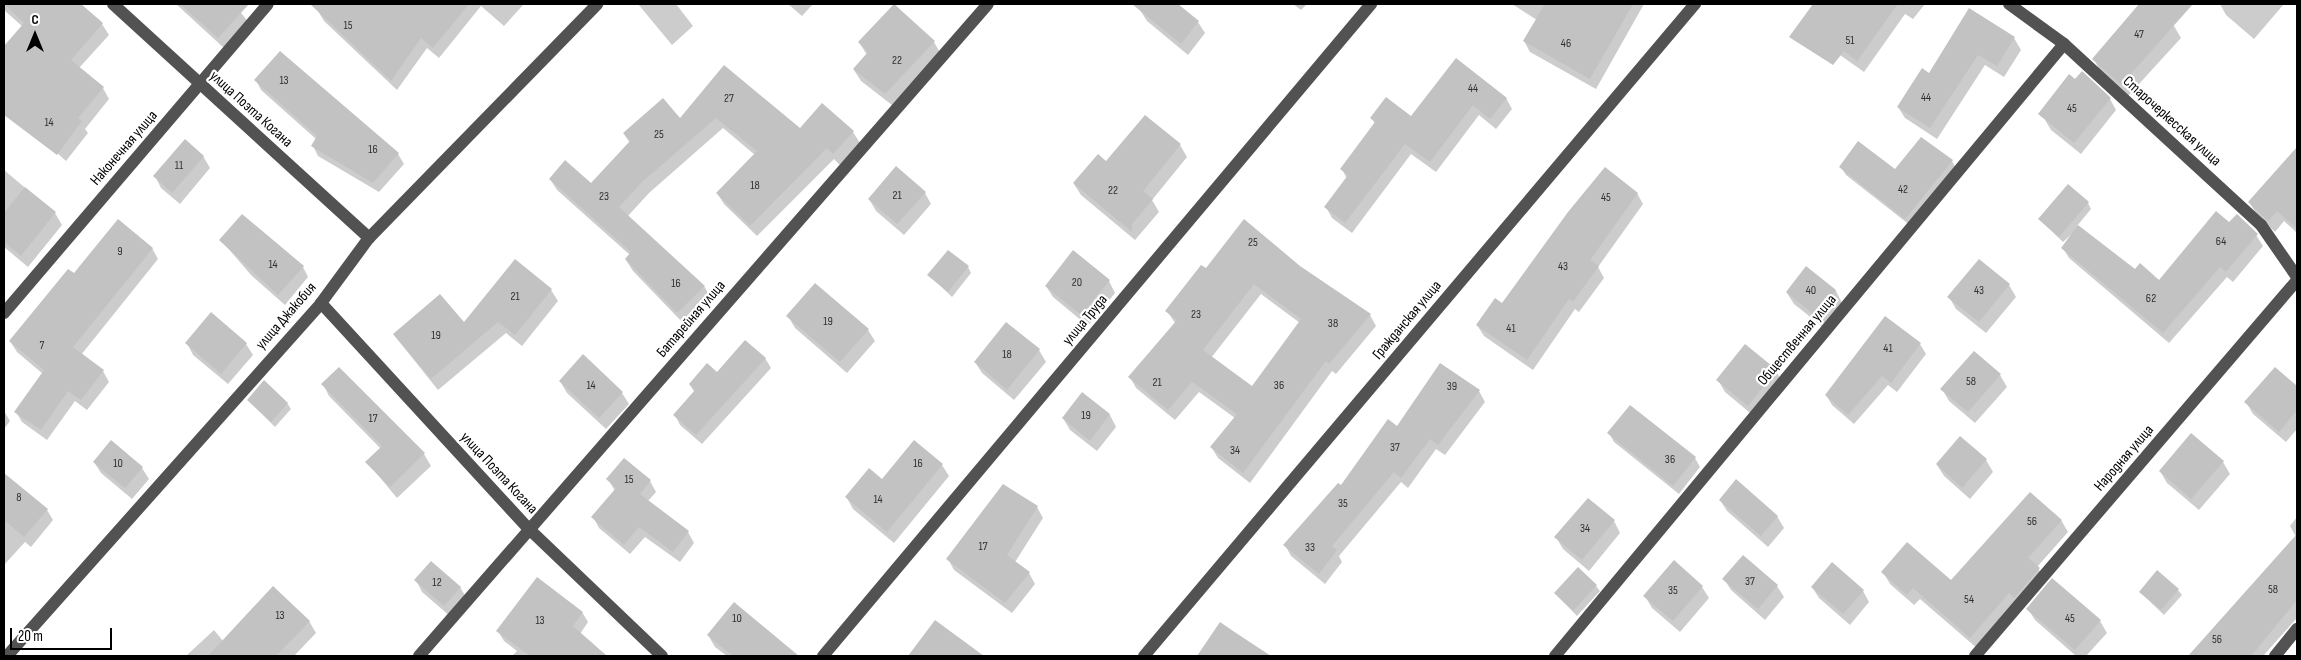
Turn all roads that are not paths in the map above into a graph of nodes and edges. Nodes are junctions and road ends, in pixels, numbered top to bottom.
1 (112, 4) edge
2 (268, 4) edge
3 (597, 4) edge
4 (988, 4) edge
5 (1372, 4) edge
6 (1695, 4) edge
7 (2009, 4) edge
8 (2064, 44) junction
9 (200, 84) junction
10 (369, 238) junction
11 (2297, 279) edge
12 (321, 303) junction
13 (4, 313) edge
14 (529, 529) junction
15 (2297, 629) edge
16 (7, 656) edge
17 (419, 656) edge
18 (662, 656) edge
19 (823, 656) edge
20 (1144, 656) edge
21 (1555, 656) edge
22 (1975, 656) edge
23 (2274, 656) edge

1 - 9 street, улица Поэта Когана
2 - 9 street, Наконечная улица
3 - 10 street, улица Джакобия
4 - 14 street, Батарейная улица
5 - 19 street, улица Труда
6 - 20 street, Гражданская улица
7 - 8 street, Старочеркесская улица
8 - 11 street, Старочеркесская улица
8 - 21 street, Общественная улица
9 - 10 street, улица Поэта Когана
9 - 13 street, Наконечная улица
10 - 12 street, улица Джакобия
11 - 22 street, Народная улица
12 - 14 street, улица Поэта Когана
12 - 16 street, улица Джакобия
14 - 17 street, Батарейная улица
14 - 18 street, улица Поэта Когана
15 - 23 street

